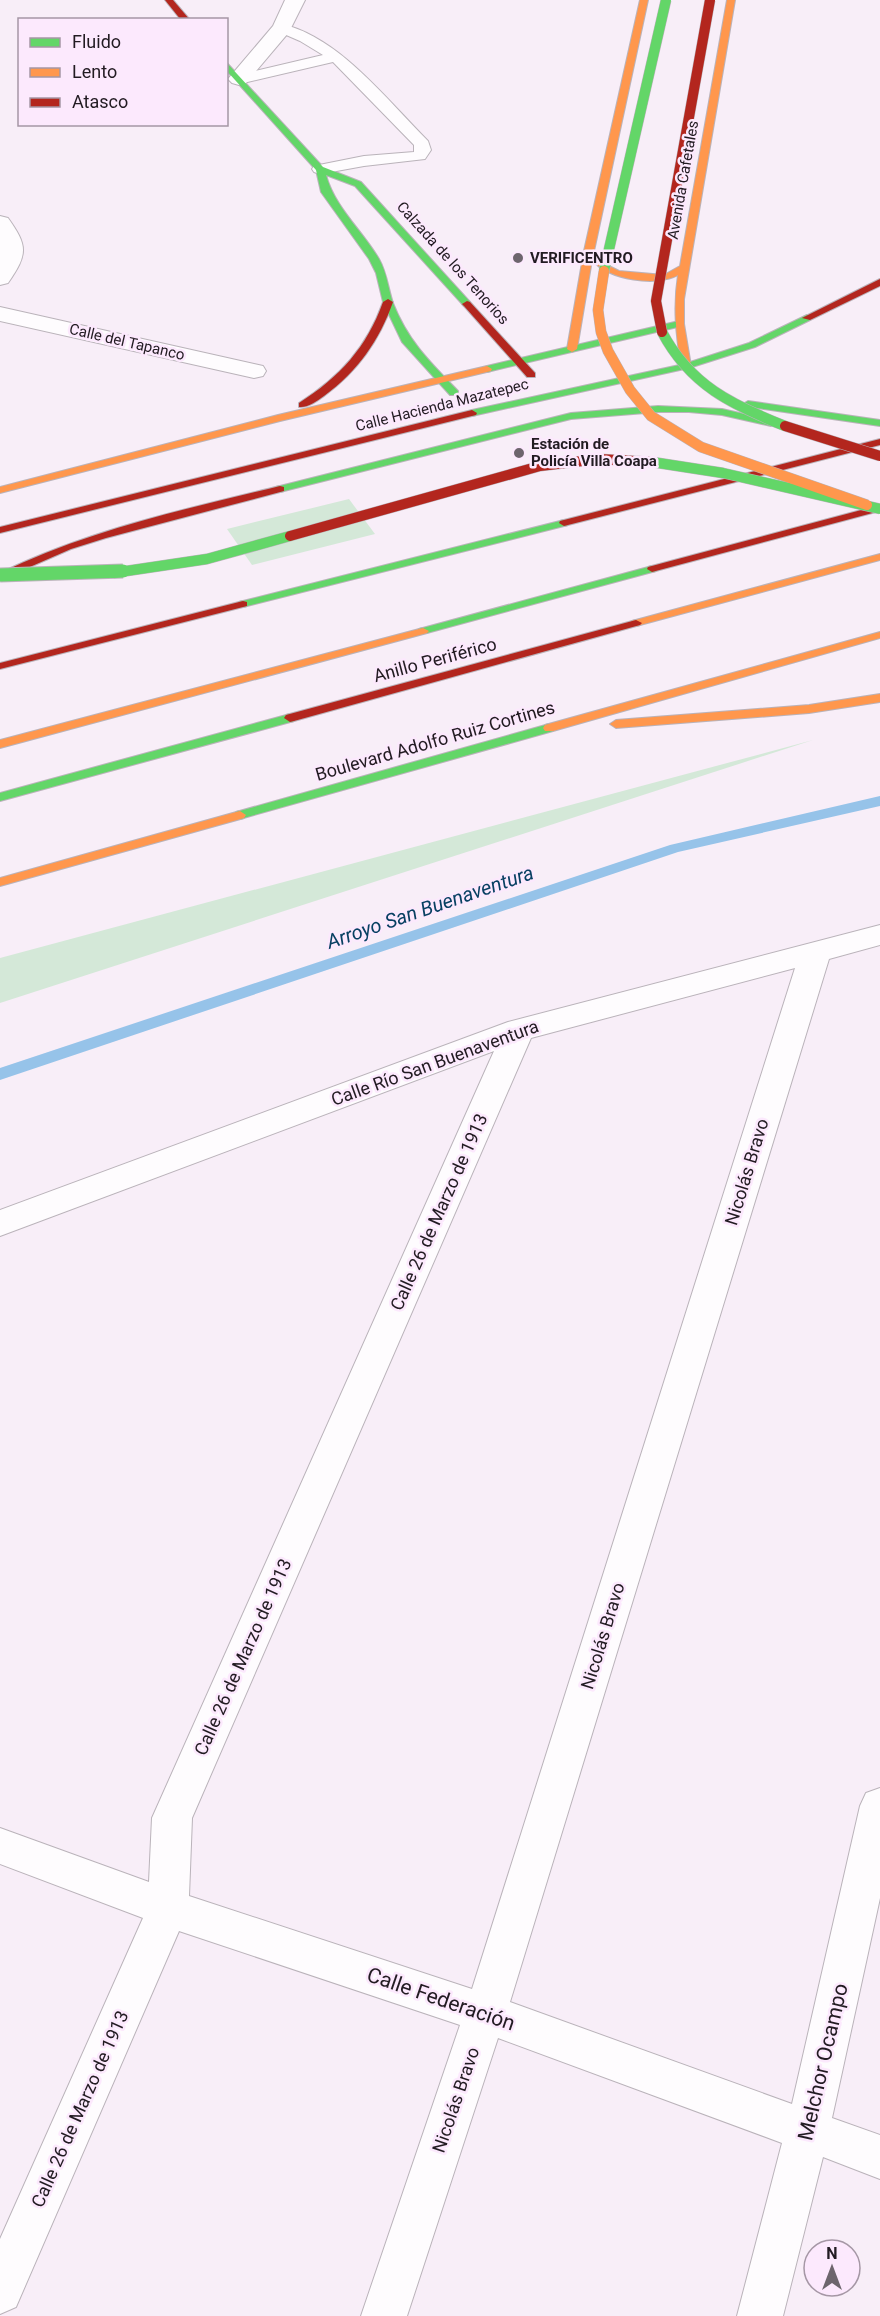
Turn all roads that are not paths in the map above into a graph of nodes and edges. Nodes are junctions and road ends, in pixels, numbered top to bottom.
1 (169, 0) edge
2 (295, 0) edge
3 (644, 0) edge
4 (666, 0) edge
5 (710, 0) edge
6 (730, 0) edge
7 (184, 18) edge
8 (282, 28) junction
9 (336, 57) junction
10 (233, 71) edge
11 (320, 169) junction
12 (0, 223) edge
13 (589, 251) junction
14 (684, 267) junction
15 (0, 278) edge
16 (880, 282) edge
17 (388, 302) junction
18 (0, 314) edge
19 (679, 324) junction
20 (572, 349) junction
21 (520, 362) junction
22 (686, 366) junction
23 (254, 371) dead end
24 (442, 380) junction
25 (549, 396) junction
26 (474, 413) junction
27 (278, 418) junction
28 (880, 423) edge
29 (785, 426) junction
30 (880, 442) edge
31 (880, 456) edge
32 (0, 490) edge
33 (876, 507) edge
34 (0, 530) edge
35 (880, 557) edge
36 (0, 576) edge
37 (880, 635) edge
38 (0, 666) edge
39 (880, 698) edge
40 (542, 730) junction
41 (0, 744) edge
42 (0, 797) edge
43 (0, 882) edge
44 (880, 935) edge
45 (815, 954) junction
46 (519, 1030) junction
47 (0, 1223) edge
48 (880, 1806) edge
49 (0, 1846) edge
50 (168, 1908) junction
51 (485, 2013) junction
52 (807, 2132) junction
53 (880, 2157) edge
54 (0, 2291) edge
55 (384, 2316) edge
56 (760, 2316) edge

1 - 7 main road
2 - 8 street
3 - 13 main road
4 - 33 main road, bridge
5 - 29 main road, bridge
6 - 14 main road, Avenida Cafetales
8 - 9 lane
8 - 10 street
9 - 10 lane
9 - 11 lane
10 - 11 main road, Calzada de los Tenorios
11 - 17 main road, Calzada de los Tenorios
11 - 21 main road, Calzada de los Tenorios
12 - 15 street
13 - 14 main road
13 - 20 main road
14 - 19 main road, Avenida Cafetales
16 - 22 main road, Calle Hacienda Mazatepec
17 - 24 main road, Calzada de los Tenorios
17 - 27 main road
18 - 23 street, Calle del Tapanco
19 - 20 main road, Calle Hacienda Mazatepec
19 - 22 main road, Avenida Cafetales
20 - 21 main road, Calle Hacienda Mazatepec
20 - 22 main road
21 - 24 main road, Calle Hacienda Mazatepec
21 - 25 main road, Calzada de los Tenorios
22 - 25 main road, Calle Hacienda Mazatepec
22 - 28 main road
24 - 26 main road, Calzada de los Tenorios
24 - 27 main road, Calle Hacienda Mazatepec
25 - 26 main road, Calle Hacienda Mazatepec
26 - 34 main road, Calle Hacienda Mazatepec
27 - 32 main road, Calle Hacienda Mazatepec
29 - 31 main road, bridge
29 - 36 main road, bridge
30 - 38 main road
33 - 36 main road, bridge
33 - 41 main road, Anillo Periférico
35 - 42 main road, Anillo Periférico
37 - 40 main road, Boulevard Adolfo Ruiz Cortines
39 - 40 main road
40 - 43 main road, Boulevard Adolfo Ruiz Cortines
44 - 45 street, Calle Río San Buenaventura
45 - 46 street, Calle Río San Buenaventura
45 - 51 street, Nicolás Bravo
46 - 47 street, Calle Río San Buenaventura
46 - 50 street, Calle 26 de Marzo de 1913
48 - 52 street, Melchor Ocampo
49 - 50 street, Calle Federación
50 - 51 street, Calle Federación
50 - 54 street, Calle 26 de Marzo de 1913
51 - 52 street, Calle Federación
51 - 55 street, Nicolás Bravo
52 - 53 street, Calle Federación
52 - 56 street, Melchor Ocampo

